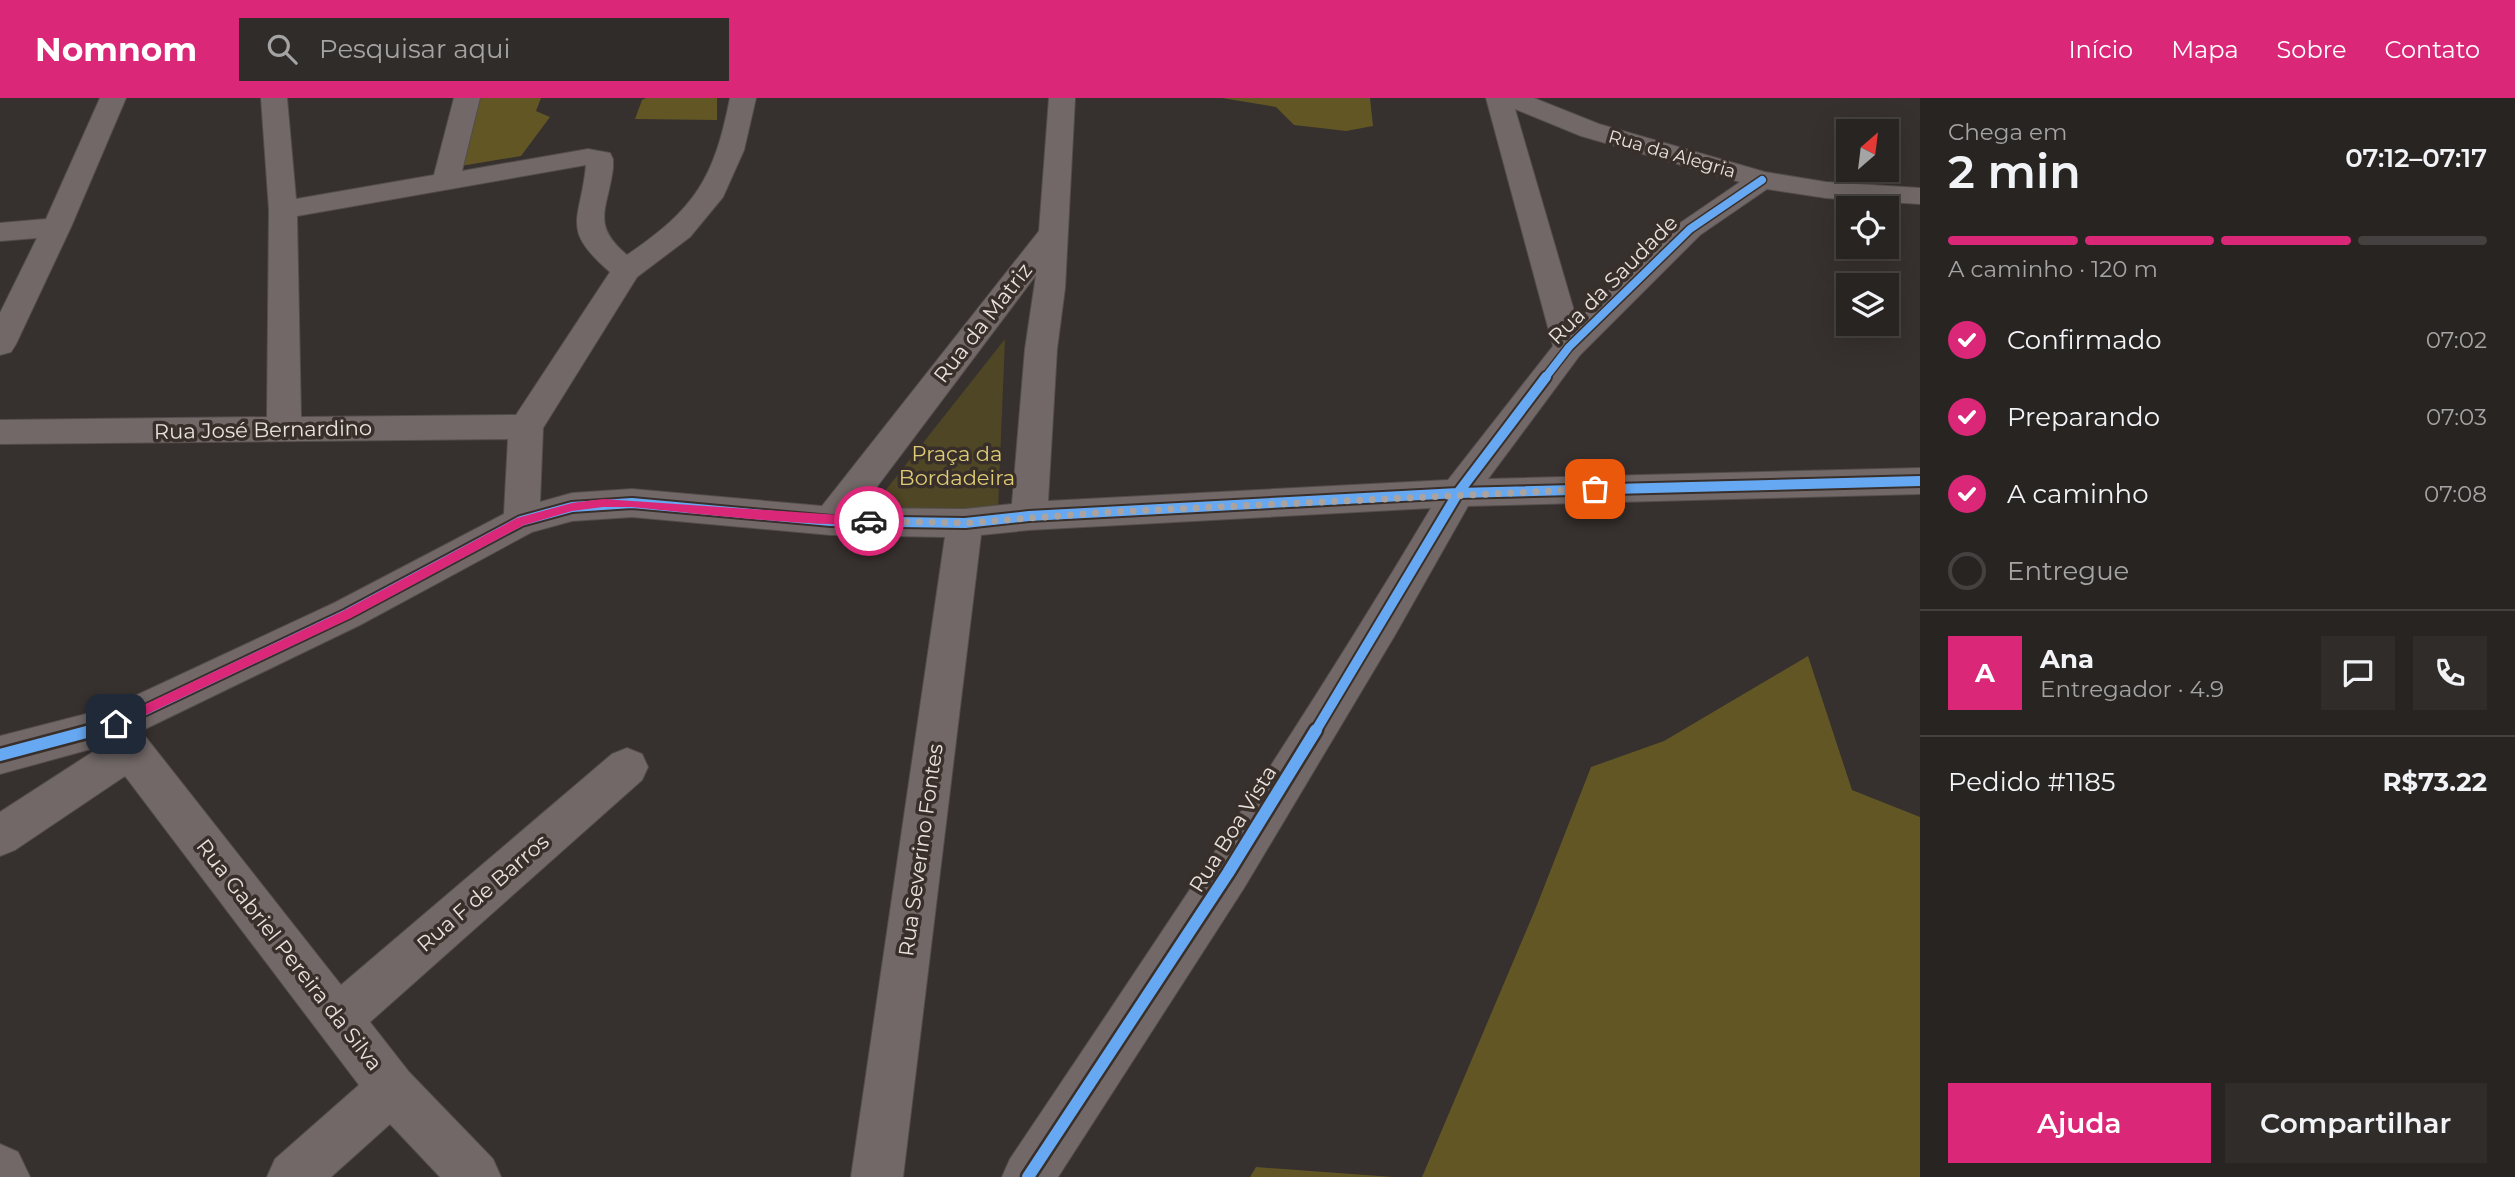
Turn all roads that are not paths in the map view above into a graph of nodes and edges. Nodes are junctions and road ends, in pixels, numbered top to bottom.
1 (113, 98) edge
2 (274, 98) edge
3 (467, 98) edge
4 (743, 98) edge
5 (1062, 98) edge
6 (1499, 98) edge
7 (1513, 98) edge
8 (1556, 107) edge
9 (1762, 180) junction
10 (446, 181) junction
11 (1920, 196) edge
12 (283, 210) junction
13 (57, 227) junction
14 (0, 232) edge
15 (1053, 232) junction
16 (626, 270) junction
17 (0, 344) edge
18 (1569, 347) junction
19 (526, 427) junction
20 (284, 430) junction
21 (0, 432) edge
22 (1920, 481) edge
23 (1458, 494) junction
24 (1030, 516) junction
25 (521, 521) junction
26 (831, 521) junction
27 (965, 523) junction
28 (123, 737) junction
29 (0, 755) edge
30 (627, 767) dead end
31 (0, 836) edge
32 (338, 1018) junction
33 (392, 1089) junction
34 (0, 1170) edge
35 (4, 1177) edge
36 (293, 1177) edge
37 (475, 1177) edge
38 (877, 1177) edge
39 (1028, 1177) edge

1 - 13 street
2 - 12 street
3 - 10 street
4 - 16 street
5 - 15 street
6 - 18 street, Rua da Saudade
7 - 8 street, Rua da Alegria
8 - 9 street, Rua da Alegria
9 - 11 street, Rua da Alegria
9 - 18 street, Rua da Saudade
10 - 12 street
10 - 16 street
12 - 20 street
13 - 14 street
13 - 17 street
15 - 24 street
15 - 26 street, Rua da Matriz
16 - 19 street
18 - 23 street, Rua da Saudade
19 - 20 street, Rua José Bernardino
19 - 25 street
20 - 21 street, Rua José Bernardino
22 - 23 street
23 - 24 street
23 - 39 street, Rua Boa Vista
24 - 27 street
25 - 26 street
25 - 28 street
26 - 27 street
27 - 38 street, Rua Severino Fontes
28 - 29 street
28 - 31 street
28 - 32 street, Rua Gabriel Pereira da Silva
30 - 32 street, Rua F de Barros
32 - 33 street, Rua Gabriel Pereira da Silva
33 - 36 street
33 - 37 street, Rua Gabriel Pereira da Silva
34 - 35 street

